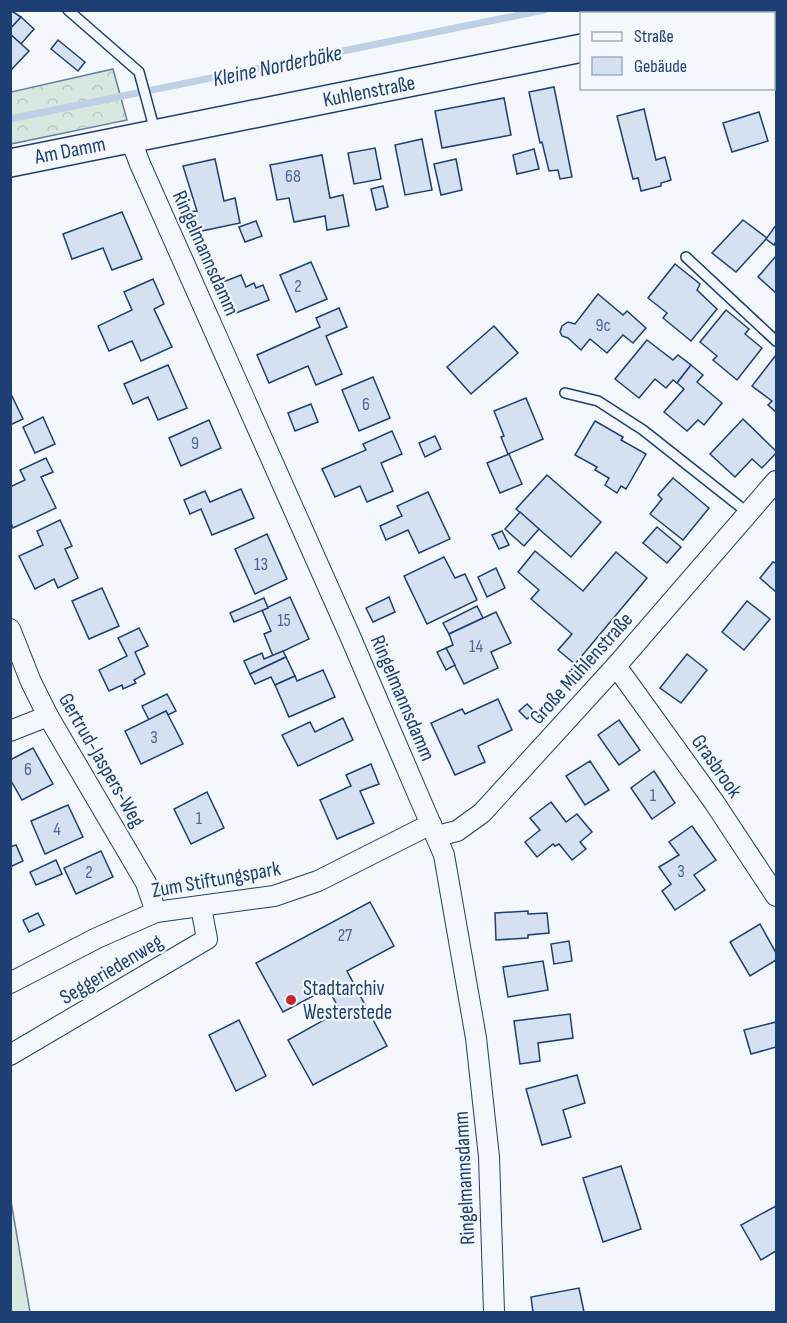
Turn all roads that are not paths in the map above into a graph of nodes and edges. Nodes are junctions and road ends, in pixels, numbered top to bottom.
1 (68, 10) edge
2 (580, 48) edge
3 (143, 136) junction
4 (10, 163) edge
5 (686, 257) dead end
6 (777, 341) edge
7 (565, 393) dead end
8 (777, 481) edge
9 (748, 513) junction
10 (10, 630) edge
11 (616, 666) junction
12 (48, 716) junction
13 (10, 732) edge
14 (434, 830) junction
15 (777, 896) edge
16 (201, 907) junction
17 (156, 912) junction
18 (10, 983) edge
19 (10, 1055) edge
20 (494, 1312) edge

1 - 3 lane
2 - 3 main road, Kuhlenstraße
3 - 4 main road, Am Damm
3 - 14 street, Ringelmannsdamm
5 - 6 lane
7 - 9 lane
8 - 9 street, Große Mühlenstraße
9 - 11 street, Große Mühlenstraße
10 - 12 street, Gertrud-Jaspers-Weg
11 - 14 street, Große Mühlenstraße
11 - 15 street, Grasbrook
12 - 13 street
12 - 17 street, Gertrud-Jaspers-Weg
14 - 16 street, Zum Stiftungspark
14 - 20 street, Ringelmannsdamm
16 - 17 street, Zum Stiftungspark
16 - 19 street, Seggeriedenweg
17 - 18 street, Zum Stiftungspark

